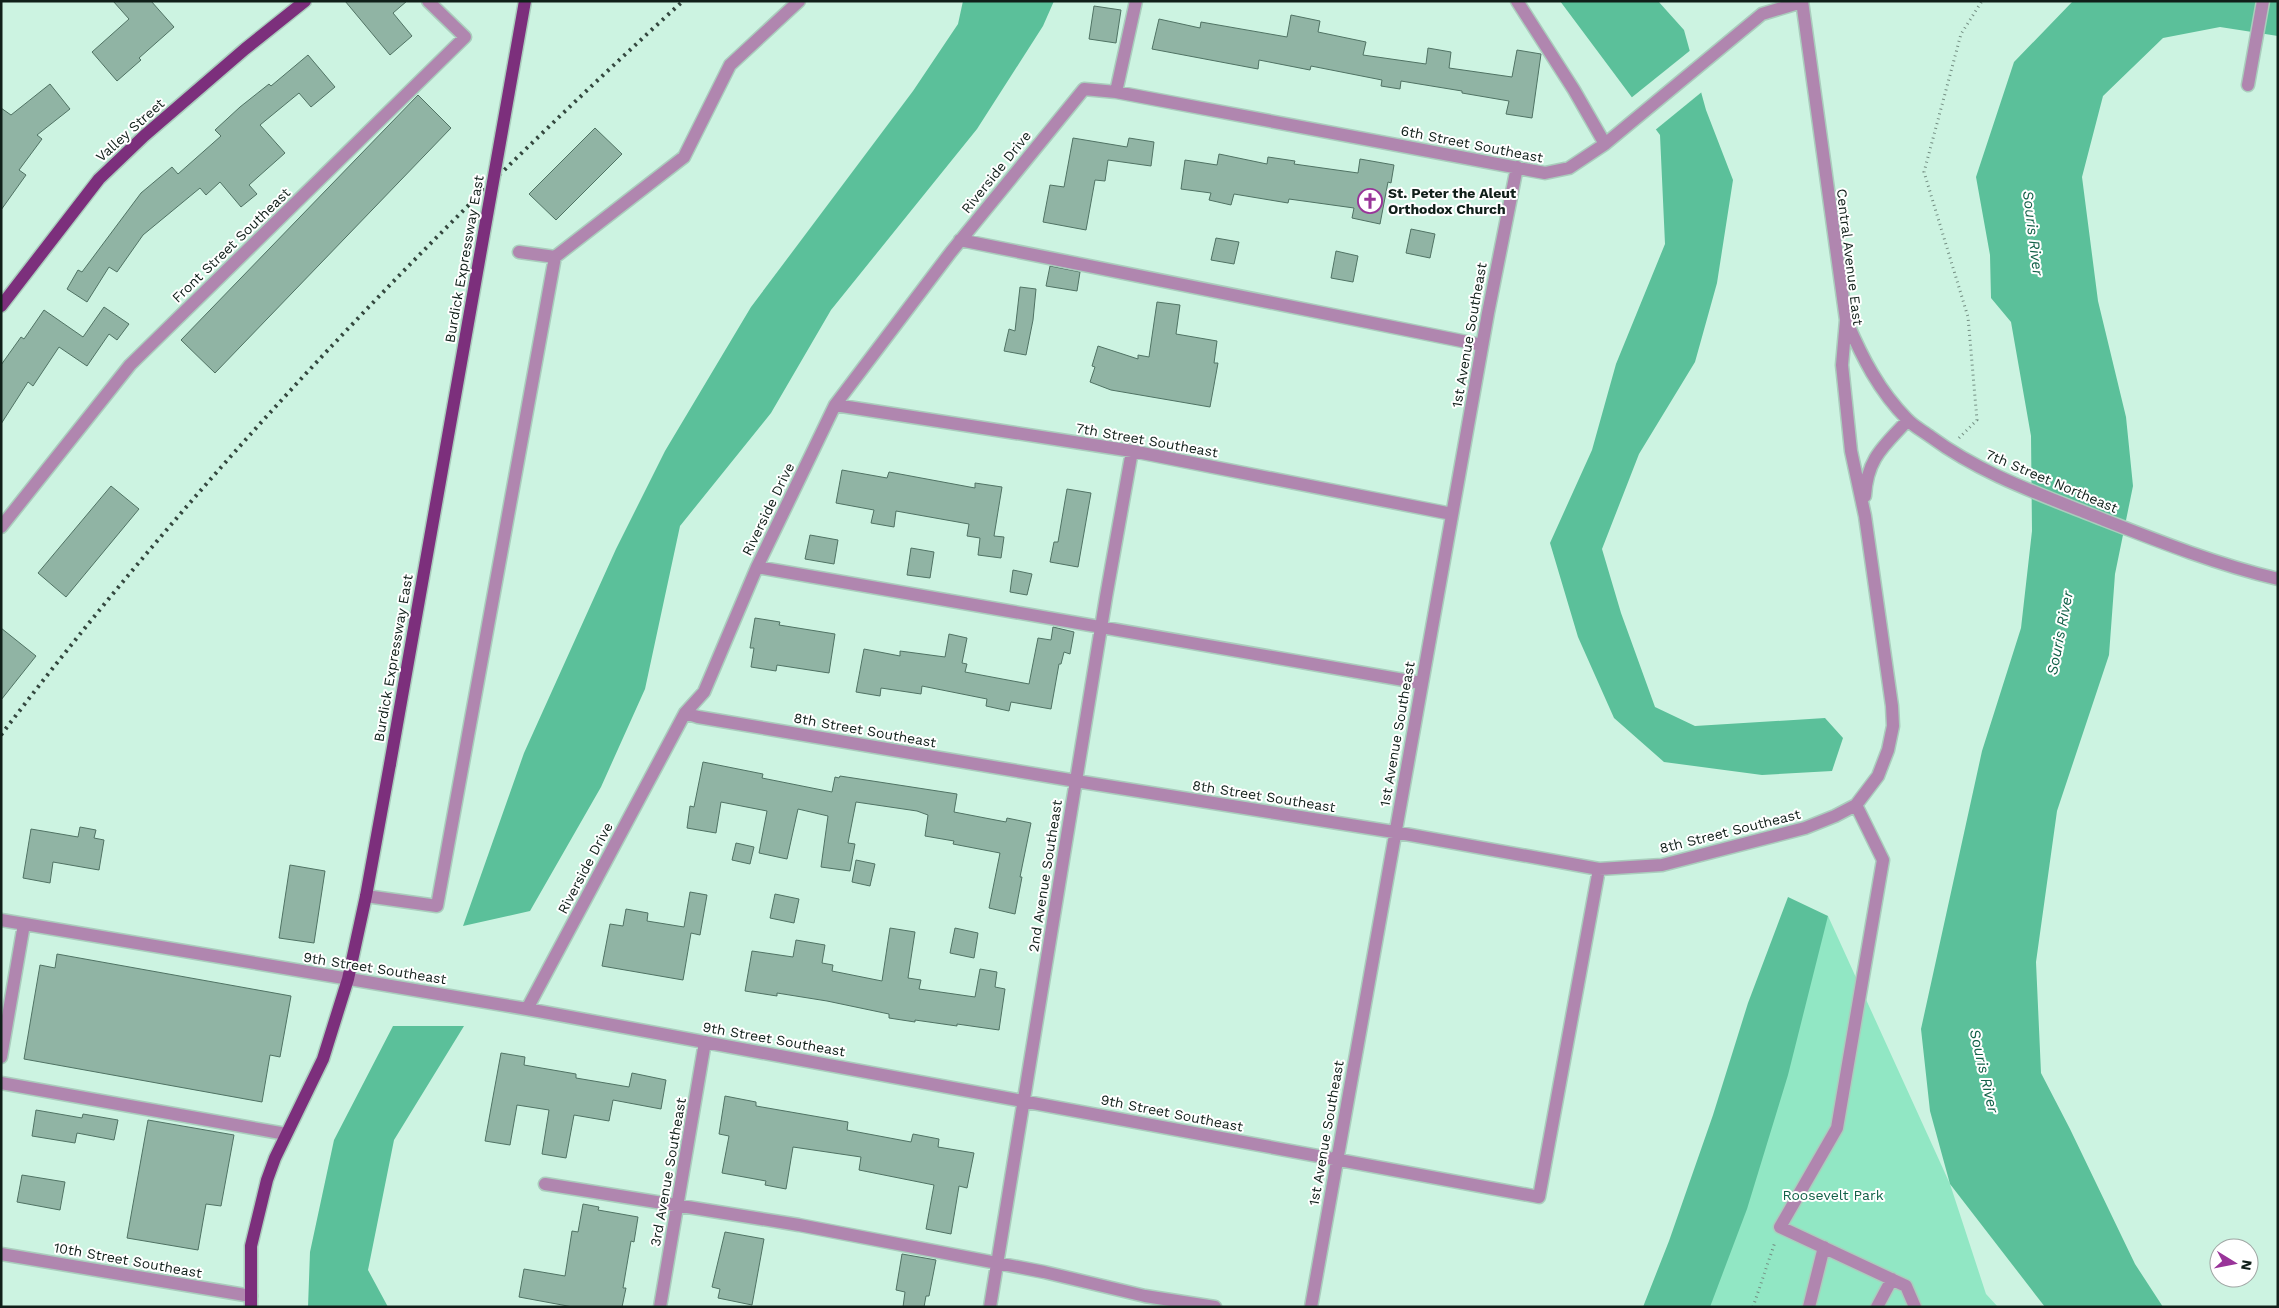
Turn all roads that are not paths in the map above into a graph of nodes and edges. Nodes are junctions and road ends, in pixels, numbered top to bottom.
1 (305, 1) edge
2 (428, 1) edge
3 (525, 1) edge
4 (798, 1) edge
5 (1136, 1) edge
6 (1517, 1) edge
7 (2263, 1) edge
8 (1802, 2) edge
9 (2248, 85) dead end
10 (1116, 92) junction
11 (1609, 140) junction
12 (1516, 167) junction
13 (960, 240) junction
14 (519, 252) dead end
15 (555, 257) junction
16 (1, 306) edge
17 (1846, 320) junction
18 (1482, 345) junction
19 (835, 405) junction
20 (1908, 420) junction
21 (1132, 451) junction
22 (1452, 514) junction
23 (1865, 516) junction
24 (1, 527) edge
25 (757, 567) junction
26 (2278, 579) edge
27 (1101, 626) junction
28 (1422, 683) junction
29 (685, 713) junction
30 (1076, 781) junction
31 (1856, 805) junction
32 (1835, 816) joint
33 (1394, 832) junction
34 (1599, 869) junction
35 (366, 896) junction
36 (1, 920) edge
37 (24, 924) junction
38 (348, 979) junction
39 (527, 1009) junction
40 (705, 1042) junction
41 (1, 1057) edge
42 (1, 1083) edge
43 (1023, 1101) junction
44 (286, 1134) junction
45 (1336, 1159) junction
46 (546, 1184) dead end
47 (677, 1205) junction
48 (1824, 1247) junction
49 (1, 1254) edge
50 (997, 1263) junction
51 (1892, 1279) junction
52 (251, 1301) edge
53 (1144, 1301) edge
54 (660, 1307) edge
55 (990, 1307) edge
56 (1215, 1307) edge
57 (1310, 1307) edge
58 (1809, 1307) edge
59 (1877, 1307) edge
60 (1915, 1307) edge

1 - 16 main road, Valley Street
2 - 24 street, Front Street Southeast
3 - 35 main road, Burdick Expressway East, bridge
4 - 15 street
5 - 10 street
6 - 11 street
7 - 9 street
8 - 11 street, 6th Street Southeast
8 - 17 street, Central Avenue East
10 - 12 street, 6th Street Southeast
10 - 13 street, Riverside Drive
11 - 12 street, 6th Street Southeast
12 - 18 street, 1st Avenue Southeast
13 - 18 street
13 - 19 street, Riverside Drive
14 - 15 street
15 - 35 street
17 - 20 street, 7th Street Northeast
17 - 23 street, Central Avenue East
18 - 22 street, 1st Avenue Southeast
19 - 21 street, 7th Street Southeast
19 - 25 street, Riverside Drive
20 - 23 street, Central Avenue East
20 - 26 street, 7th Street Northeast
21 - 22 street, 7th Street Southeast
21 - 27 street, 2nd Avenue Southeast
22 - 28 street, 1st Avenue Southeast
23 - 31 street, Central Avenue East
25 - 27 street
25 - 29 street, Riverside Drive
27 - 28 street
27 - 30 street, 2nd Avenue Southeast
28 - 33 street, 1st Avenue Southeast
29 - 30 street, 8th Street Southeast
29 - 39 street, Riverside Drive
30 - 33 street, 8th Street Southeast
30 - 43 street, 2nd Avenue Southeast
31 - 32 street, Central Avenue East
31 - 48 street
32 - 34 street, 8th Street Southeast
33 - 34 street, 8th Street Southeast
33 - 45 street, 1st Avenue Southeast
34 - 45 street, 9th Street Southeast
35 - 38 main road, Burdick Expressway East
36 - 37 street, 9th Street Southeast
37 - 38 street, 9th Street Southeast
37 - 41 street
38 - 39 street, 9th Street Southeast
38 - 44 main road, Burdick Expressway East
39 - 40 street, 9th Street Southeast
40 - 43 street, 9th Street Southeast
40 - 47 street, 3rd Avenue Southeast
42 - 44 street
43 - 45 street, 9th Street Southeast
43 - 50 street, 2nd Avenue Southeast
44 - 52 main road, Burdick Expressway East
45 - 57 street, 1st Avenue Southeast
46 - 47 street
47 - 50 street
47 - 54 street, 3rd Avenue Southeast
48 - 51 street
48 - 58 street
49 - 52 street, 10th Street Southeast
50 - 53 street
50 - 55 street, 2nd Avenue Southeast
51 - 59 street
51 - 60 street
53 - 56 street

